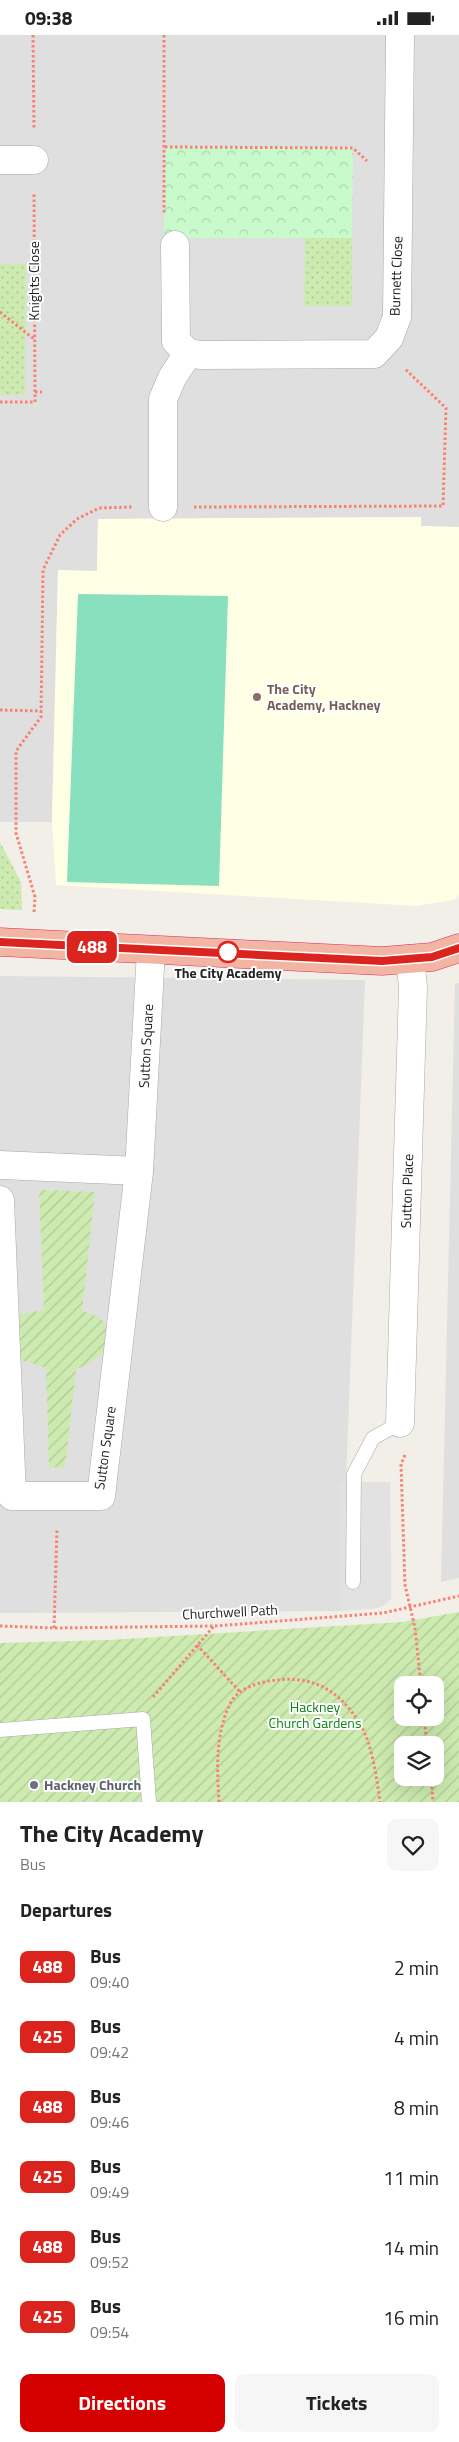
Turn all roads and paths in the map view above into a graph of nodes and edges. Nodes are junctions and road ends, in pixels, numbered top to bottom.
1 (33, 35) edge
2 (164, 35) edge
3 (400, 35) edge
4 (165, 147) junction
5 (0, 160) edge
6 (34, 160) junction
7 (398, 166) junction
8 (176, 245) joint
9 (0, 312) edge
10 (34, 340) junction
11 (382, 346) junction
12 (188, 353) junction
13 (35, 392) junction
14 (42, 392) dead end
15 (0, 402) edge
16 (163, 507) junction
17 (0, 710) edge
18 (41, 711) junction
19 (34, 918) dead end
20 (0, 943) edge
21 (459, 948) edge
22 (151, 950) junction
23 (410, 959) junction
24 (0, 1165) edge
25 (139, 1171) junction
26 (0, 1200) edge
27 (400, 1423) joint
28 (406, 1453) dead end
29 (58, 1495) junction
30 (353, 1582) dead end
31 (459, 1596) edge
32 (410, 1607) junction
33 (0, 1626) edge
34 (215, 1626) junction
35 (54, 1628) junction
36 (198, 1645) junction
37 (420, 1676) edge
38 (240, 1692) junction
39 (143, 1719) junction
40 (0, 1730) edge
41 (431, 1786) edge
42 (149, 1802) edge
43 (219, 1802) edge
44 (380, 1802) edge
45 (433, 1802) edge

1 - 6 path, Knights Close
2 - 4 path
3 - 7 street, Burnett Close
4 - 7 path
4 - 8 path
5 - 6 street
6 - 10 path, Knights Close
7 - 11 street, Burnett Close
8 - 12 street
9 - 10 path
10 - 13 path, Knights Close
11 - 12 street
11 - 16 path
12 - 16 street
13 - 14 path
13 - 15 path, Knights Close
16 - 18 path
17 - 18 path
18 - 19 path
20 - 22 highway
21 - 23 highway
22 - 23 highway
22 - 25 street, Sutton Square
23 - 27 street, Sutton Place
24 - 25 street
25 - 29 street, Sutton Square
26 - 29 street, Sutton Square
27 - 30 lane
28 - 32 path
29 - 35 path
31 - 32 path, Churchwell Path
32 - 34 path, Churchwell Path
32 - 37 path
33 - 35 path, Churchwell Path
34 - 35 path, Churchwell Path
34 - 36 path
36 - 38 path
36 - 39 path
38 - 43 path
38 - 44 path
39 - 40 lane
39 - 42 lane
41 - 45 path

